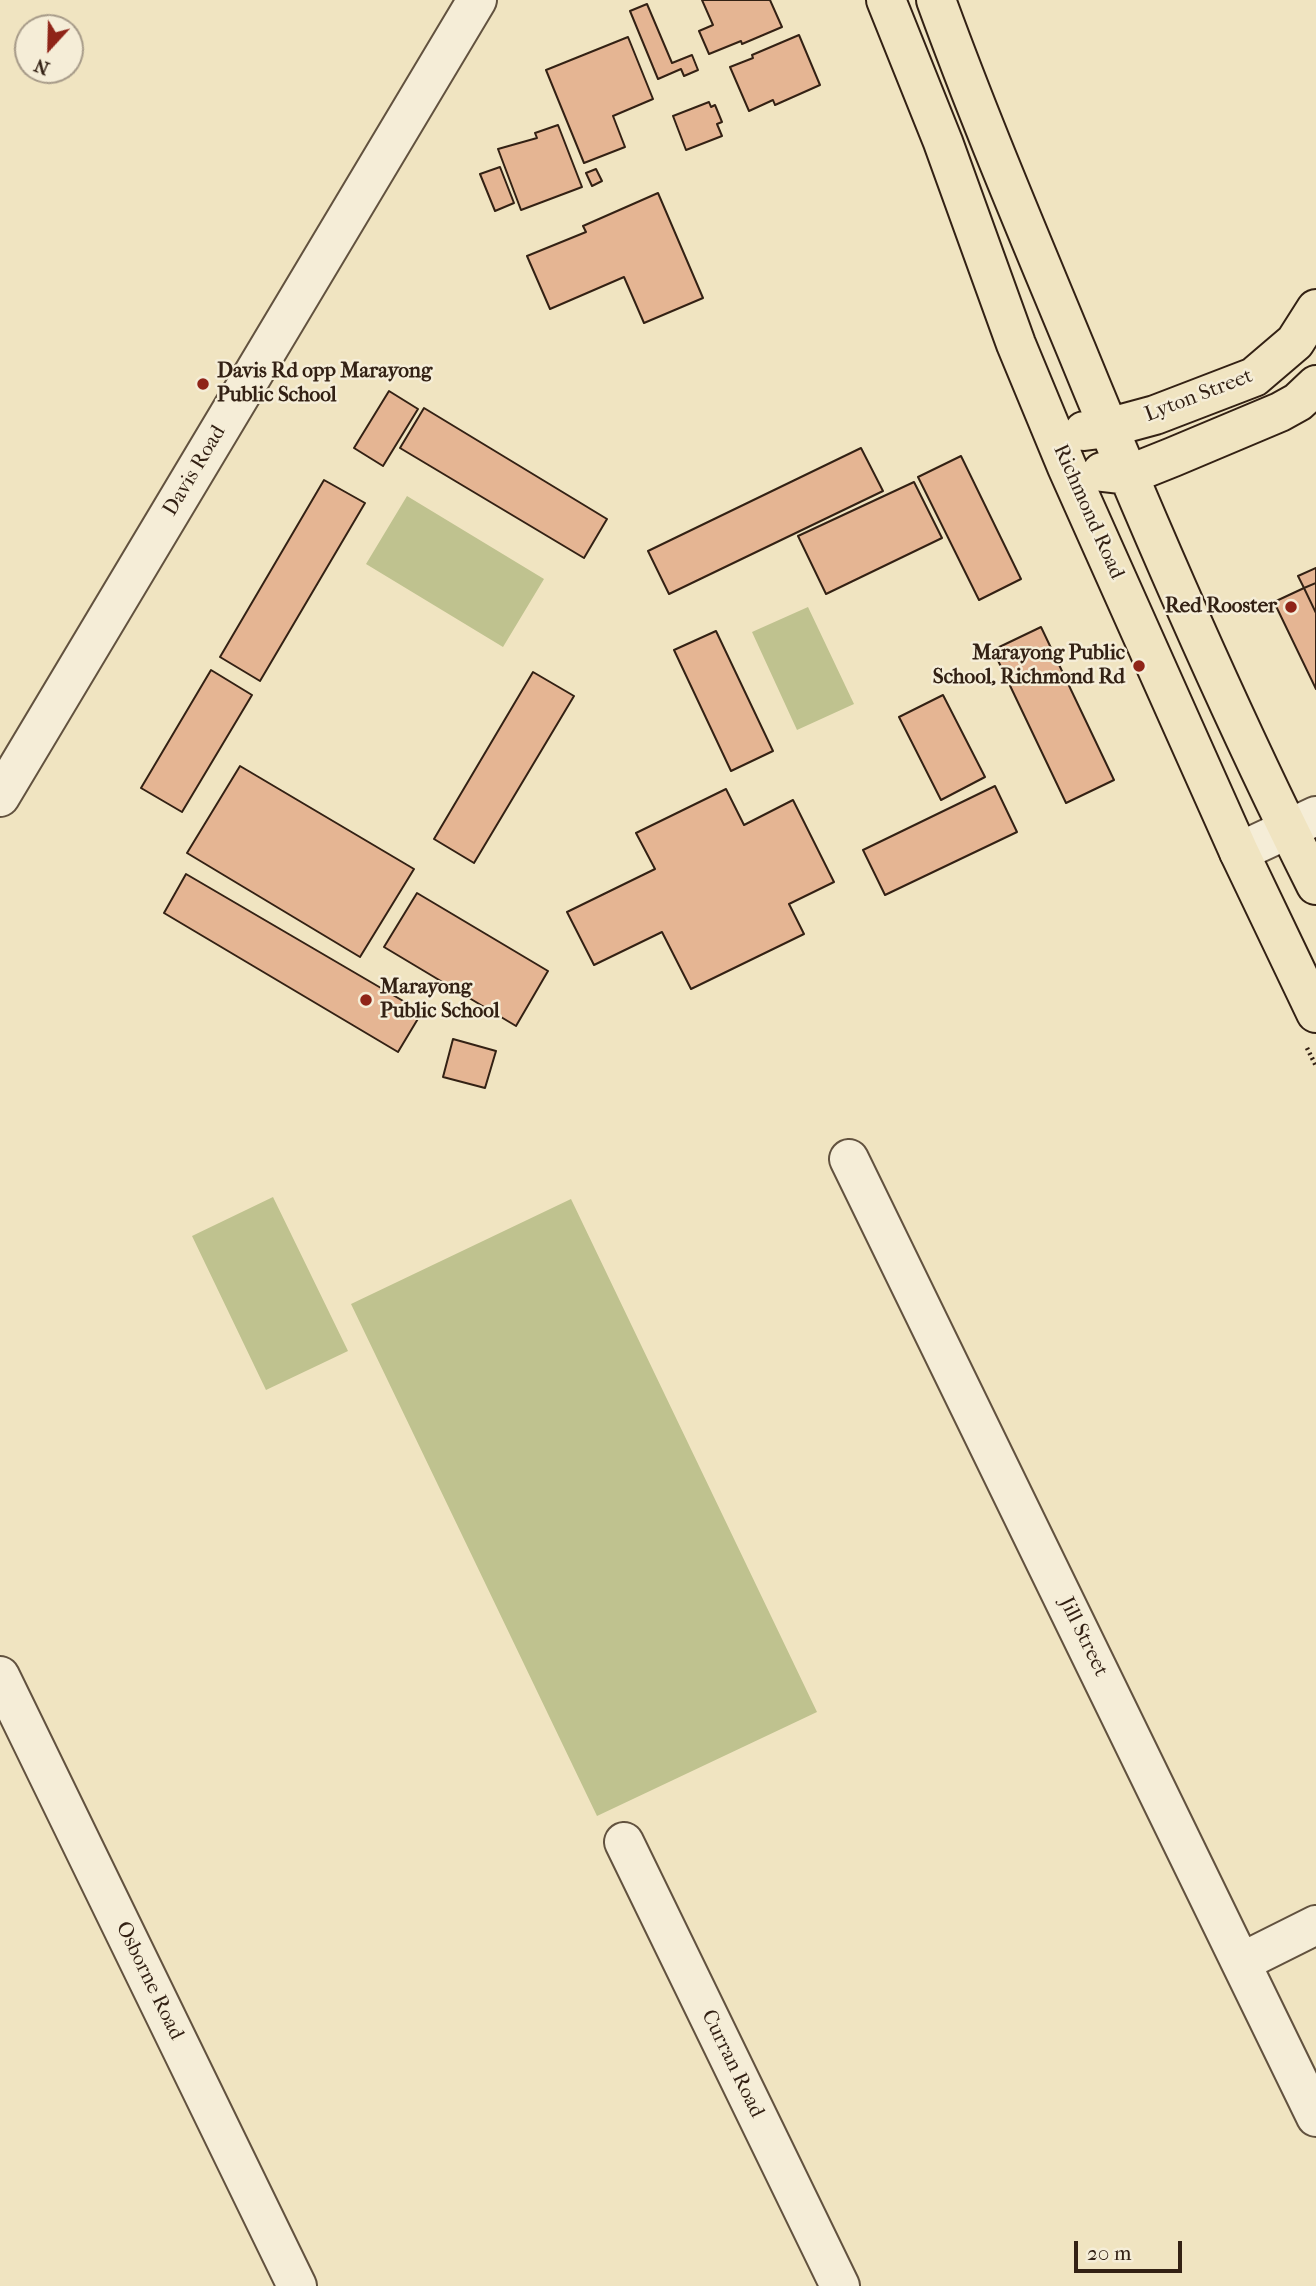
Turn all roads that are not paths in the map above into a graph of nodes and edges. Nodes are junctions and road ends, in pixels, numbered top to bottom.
1 (477, 0) edge
2 (886, 0) edge
3 (936, 0) edge
4 (1316, 309) edge
5 (1314, 392) edge
6 (1107, 428) junction
7 (1060, 451) junction
8 (1128, 475) junction
9 (0, 797) edge
10 (1302, 822) edge
11 (1239, 852) junction
12 (1316, 885) edge
13 (1316, 1013) edge
14 (849, 1158) dead end
15 (0, 1676) edge
16 (624, 1842) dead end
17 (1316, 1925) edge
18 (1242, 1962) junction
19 (1316, 2117) edge
20 (297, 2286) edge
21 (840, 2286) edge

1 - 9 street, Davis Road
2 - 7 main road, Richmond Road
3 - 6 main road
4 - 6 main road, Lyton Street
5 - 8 main road
6 - 7 main road, Lyton Street
6 - 8 main road
7 - 8 main road
7 - 11 main road, Richmond Road
8 - 10 main road
10 - 11 street
10 - 12 main road
11 - 13 main road, Richmond Road
14 - 18 street, Jill Street
15 - 20 street, Osborne Road
16 - 21 street, Curran Road
17 - 18 street
18 - 19 street, Jill Street

